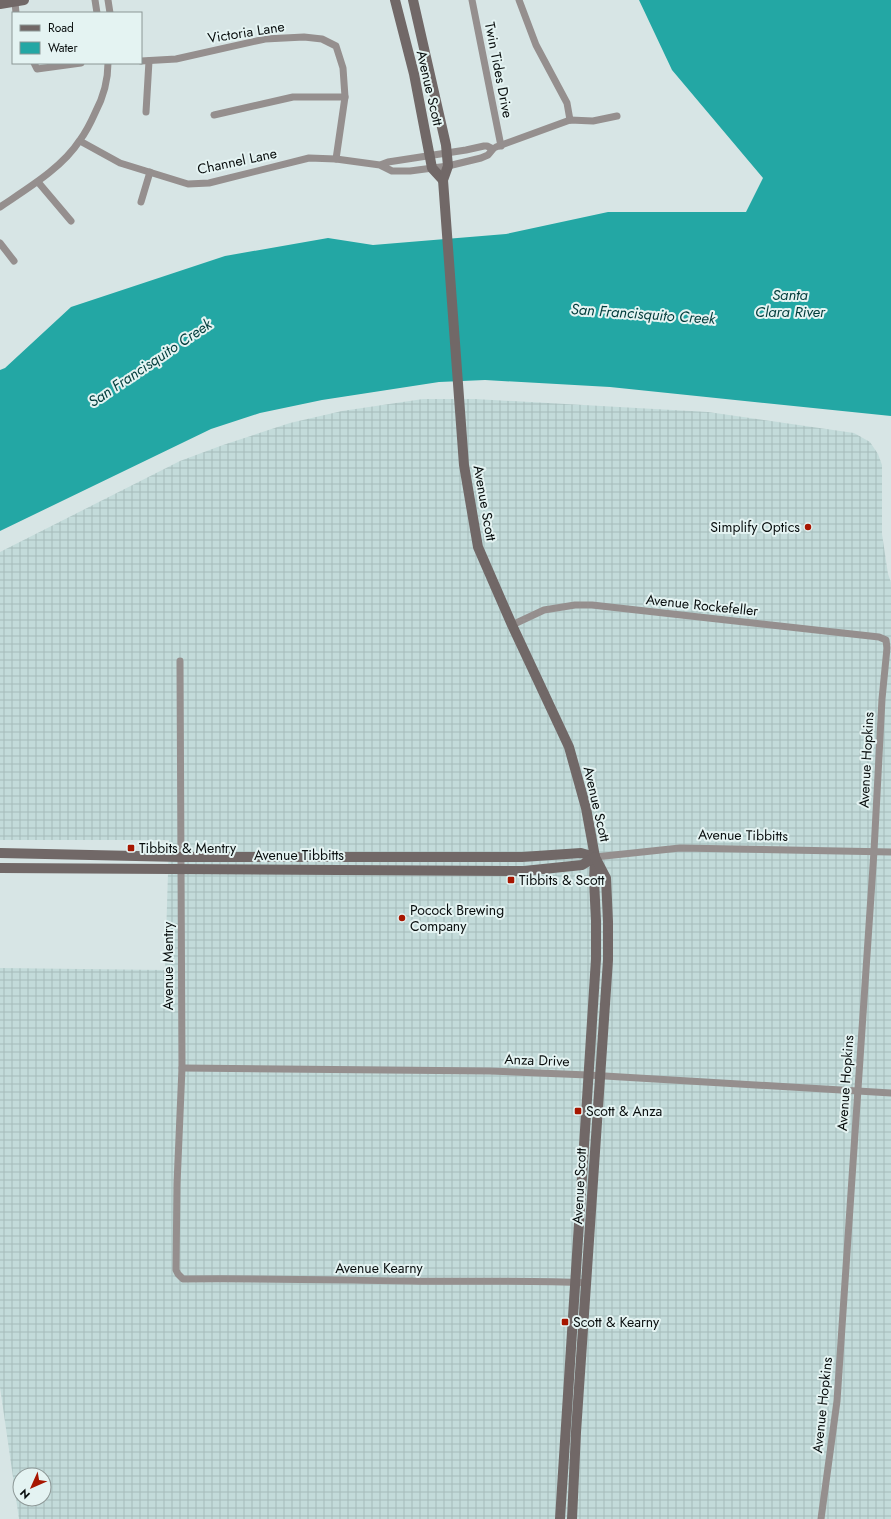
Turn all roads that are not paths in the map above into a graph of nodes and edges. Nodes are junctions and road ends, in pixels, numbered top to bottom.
1 (95, 0) edge
2 (108, 0) edge
3 (395, 0) edge
4 (413, 0) edge
5 (472, 0) edge
6 (519, 0) edge
7 (19, 1) edge
8 (0, 4) edge
9 (16, 12) edge
10 (97, 12) edge
11 (110, 12) edge
12 (142, 61) edge
13 (149, 61) junction
14 (34, 64) edge
15 (74, 64) edge
16 (108, 64) edge
17 (345, 97) junction
18 (146, 112) dead end
19 (214, 115) dead end
20 (617, 116) dead end
21 (570, 120) junction
22 (80, 141) junction
23 (500, 146) junction
24 (493, 149) junction
25 (447, 153) junction
26 (430, 156) junction
27 (336, 159) junction
28 (380, 166) junction
29 (448, 166) junction
30 (432, 168) junction
31 (150, 172) junction
32 (443, 180) junction
33 (38, 182) junction
34 (141, 202) dead end
35 (0, 207) edge
36 (71, 221) dead end
37 (0, 243) edge
38 (14, 261) dead end
39 (512, 625) junction
40 (887, 648) joint
41 (180, 661) dead end
42 (874, 851) junction
43 (891, 852) edge
44 (0, 853) edge
45 (181, 857) junction
46 (595, 858) junction
47 (0, 868) edge
48 (181, 868) junction
49 (182, 1068) junction
50 (588, 1075) junction
51 (600, 1076) junction
52 (857, 1090) junction
53 (891, 1093) edge
54 (176, 1270) joint
55 (576, 1282) junction
56 (587, 1283) junction
57 (560, 1519) edge
58 (572, 1519) edge
59 (821, 1519) edge

1 - 10 street
2 - 11 street
3 - 26 main road, Avenue Scott
4 - 25 main road, Avenue Scott
5 - 23 street, Twin Tides Drive
6 - 21 street
7 - 8 main road
7 - 9 street
12 - 13 street, Victoria Lane
13 - 17 street, Victoria Lane
13 - 18 street
14 - 15 street
16 - 22 street
17 - 19 street
17 - 27 street, Victoria Lane
20 - 21 street
21 - 23 street, Channel Lane
22 - 31 street, Channel Lane
22 - 33 street
23 - 24 street, Channel Lane
24 - 25 street
24 - 29 street, Channel Lane
25 - 26 street
25 - 29 main road, Avenue Scott
26 - 28 street
26 - 30 main road, Avenue Scott
27 - 28 street, Channel Lane
27 - 31 street, Channel Lane
28 - 30 street, Channel Lane
29 - 30 street, Channel Lane
29 - 32 main road, Avenue Scott
30 - 32 main road
31 - 34 street
32 - 39 main road, Avenue Scott
33 - 35 street
33 - 36 street
37 - 38 street
39 - 40 street, Avenue Rockefeller
39 - 46 main road, Avenue Scott
40 - 42 street, Avenue Hopkins
41 - 45 street, Avenue Mentry
42 - 43 street, Avenue Tibbitts
42 - 46 street, Avenue Tibbitts
42 - 52 street, Avenue Hopkins
44 - 45 main road, Avenue Tibbitts
45 - 46 main road, Avenue Tibbitts
45 - 48 street, Avenue Mentry
46 - 48 main road, Avenue Tibbitts
46 - 50 main road, Avenue Scott
46 - 51 main road, Avenue Scott
47 - 48 main road, Avenue Tibbitts
48 - 49 street, Avenue Mentry
49 - 50 street, Anza Drive
49 - 54 street, Avenue Mentry
50 - 51 street, Anza Drive
50 - 55 main road, Avenue Scott
51 - 52 street, Anza Drive
51 - 56 main road, Avenue Scott
52 - 53 street, Anza Drive
52 - 59 street, Avenue Hopkins
54 - 55 street, Avenue Kearny
55 - 56 street, Avenue Kearny
55 - 57 main road, Avenue Scott
56 - 58 main road, Avenue Scott

